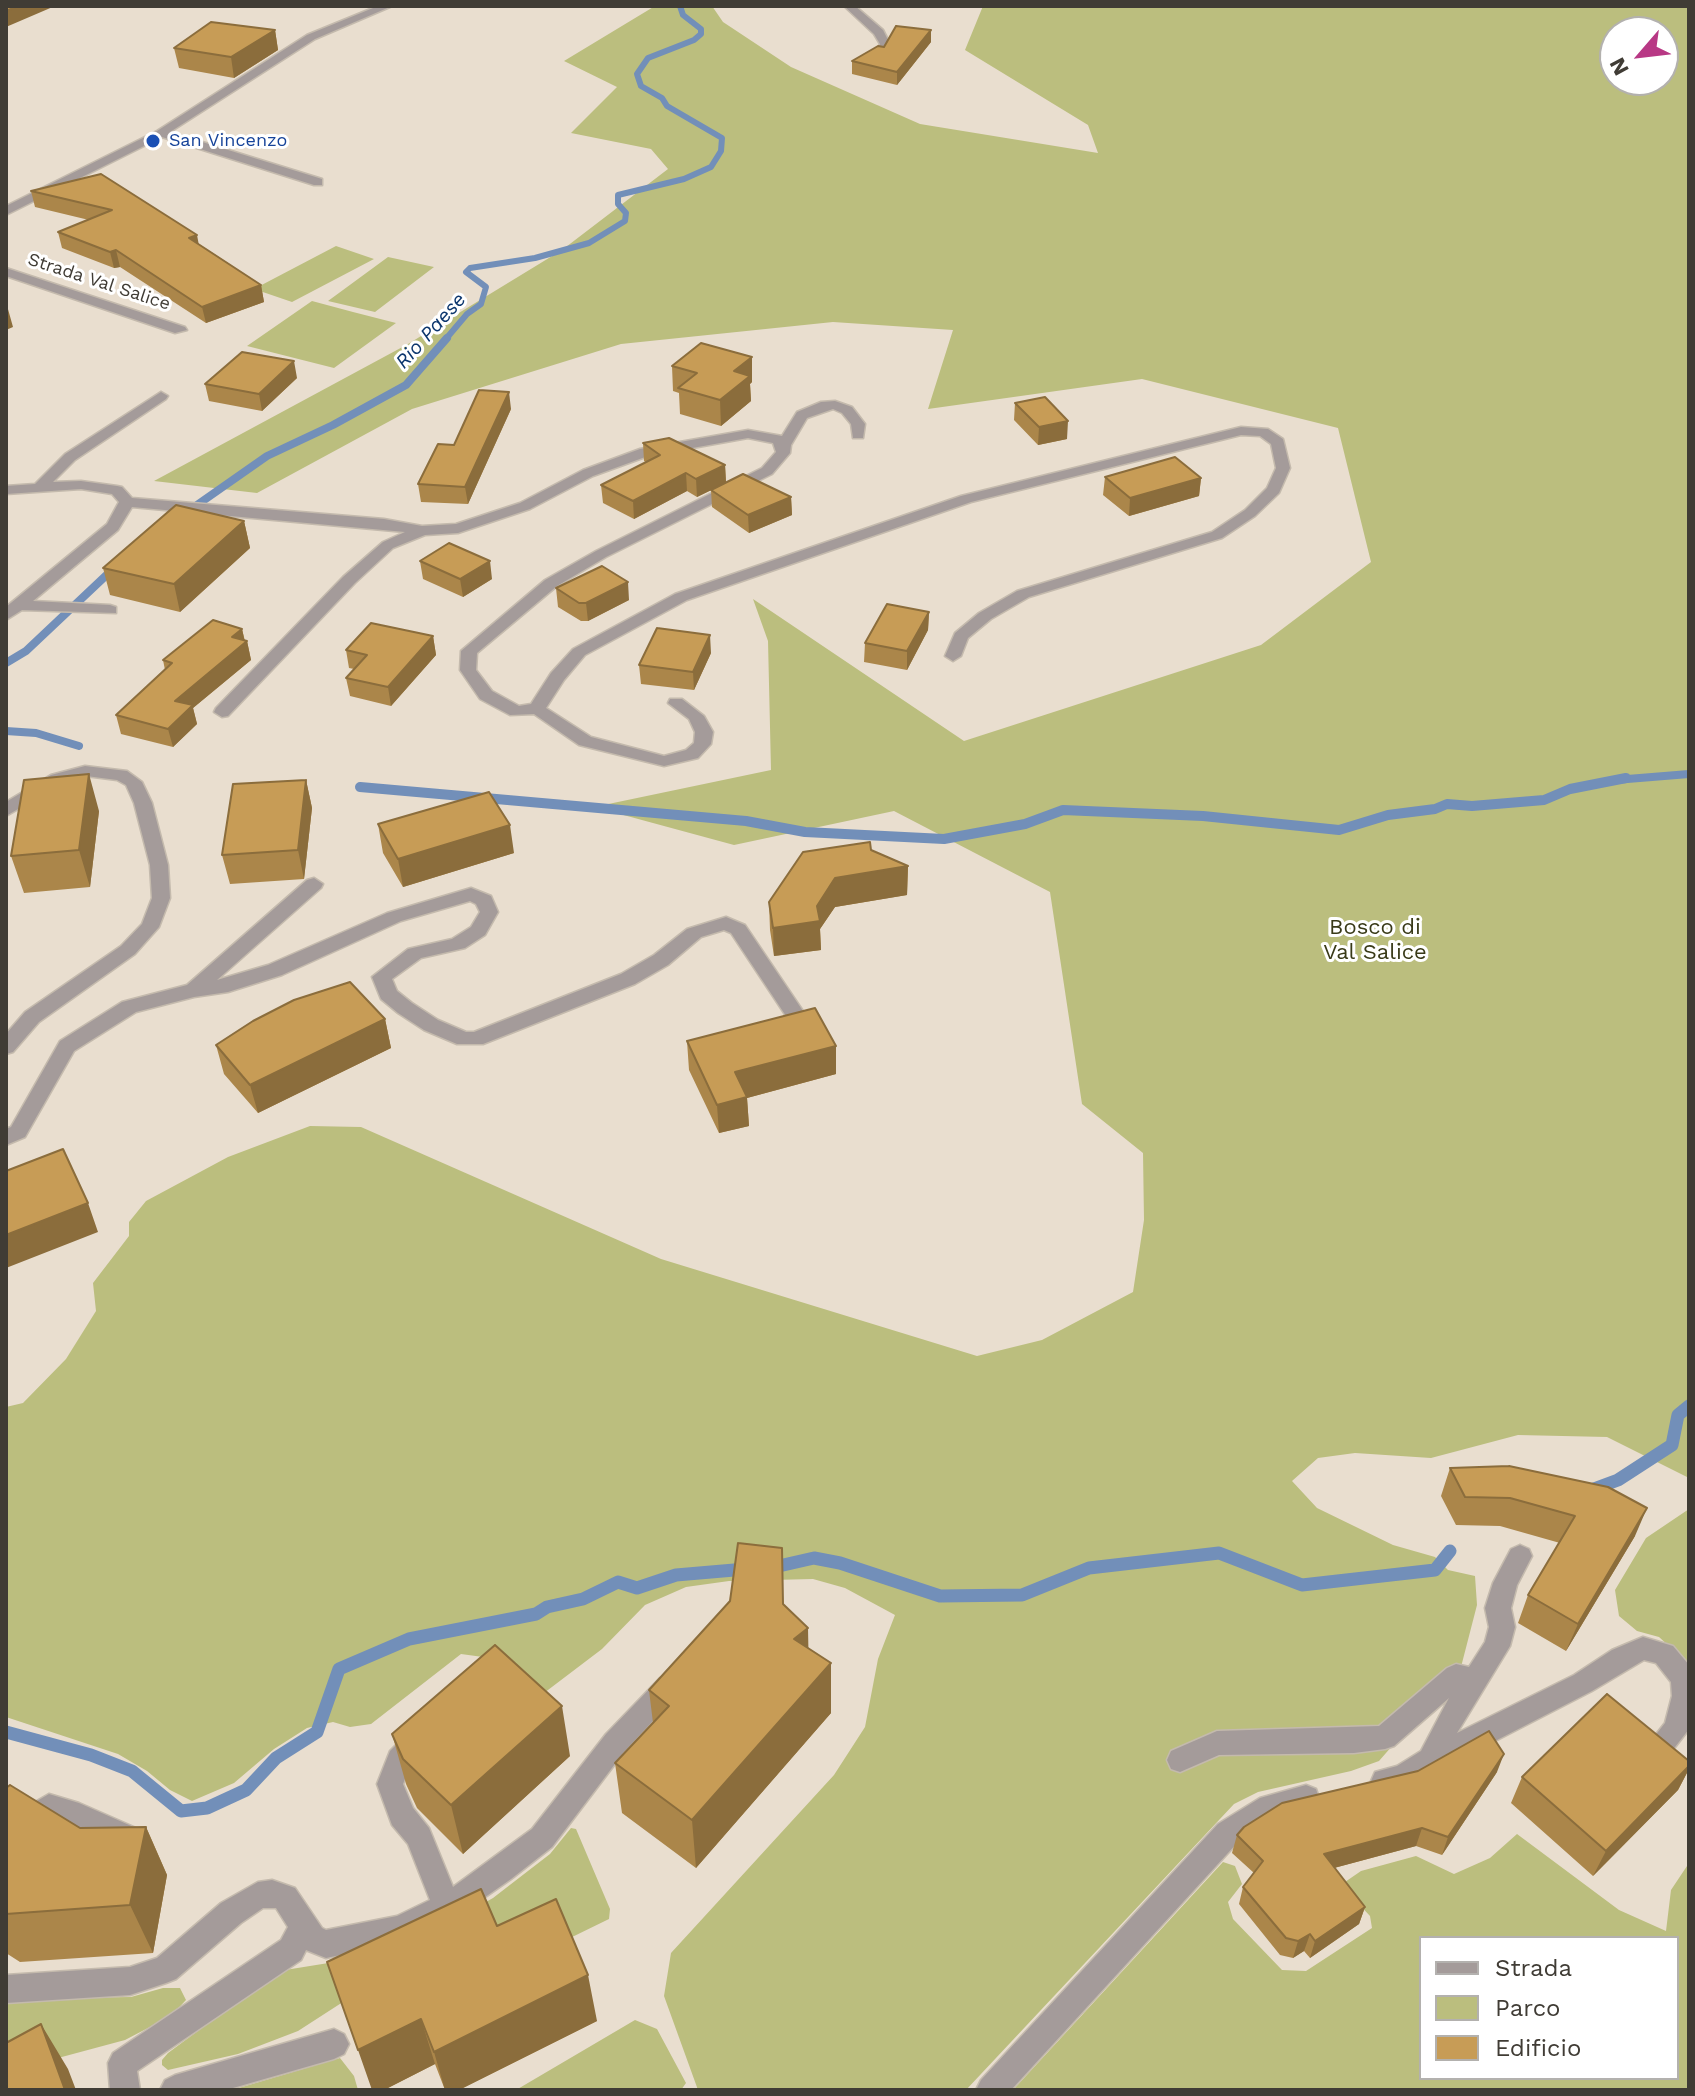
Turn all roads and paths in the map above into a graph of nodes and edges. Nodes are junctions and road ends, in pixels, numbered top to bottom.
1 (387, 6) edge
2 (849, 6) edge
3 (879, 55) edge
4 (161, 133) junction
5 (318, 182) dead end
6 (6, 211) edge
7 (6, 272) edge
8 (180, 330) dead end
9 (161, 396) dead end
10 (858, 435) dead end
11 (784, 445) junction
12 (41, 486) junction
13 (7, 490) edge
14 (127, 502) junction
15 (422, 531) junction
16 (21, 605) junction
17 (110, 610) dead end
18 (6, 615) edge
19 (953, 656) dead end
20 (676, 703) dead end
21 (537, 709) junction
22 (222, 712) dead end
23 (6, 810) edge
24 (314, 884) dead end
25 (194, 990) junction
26 (795, 1014) edge
27 (6, 1047) edge
28 (6, 1137) edge
29 (1520, 1556) dead end
30 (689, 1665) edge
31 (1464, 1698) junction
32 (433, 1726) edge
33 (1656, 1751) edge
34 (1180, 1760) dead end
35 (1430, 1760) junction
36 (1365, 1785) edge
37 (1334, 1792) edge
38 (6, 1838) edge
39 (150, 1838) dead end
40 (448, 1906) junction
41 (304, 1926) junction
42 (6, 1989) edge
43 (334, 2044) dead end
44 (125, 2090) edge
45 (175, 2090) edge
46 (991, 2090) edge

1 - 4 street
2 - 3 street
4 - 5 street
4 - 6 street
7 - 8 street, Strada Val Salice
9 - 12 street
10 - 11 street
11 - 15 street
11 - 21 street
12 - 13 street
12 - 14 street
14 - 15 street
14 - 16 street
15 - 22 street
16 - 17 street
16 - 18 street
19 - 21 street
20 - 21 street
23 - 27 street
24 - 25 street
25 - 26 street
25 - 28 street
29 - 31 street
30 - 40 street
31 - 34 street
31 - 35 street
32 - 40 street
33 - 35 street
35 - 36 street
37 - 46 street
38 - 39 street
40 - 41 street
41 - 42 street
41 - 44 street
43 - 45 street

